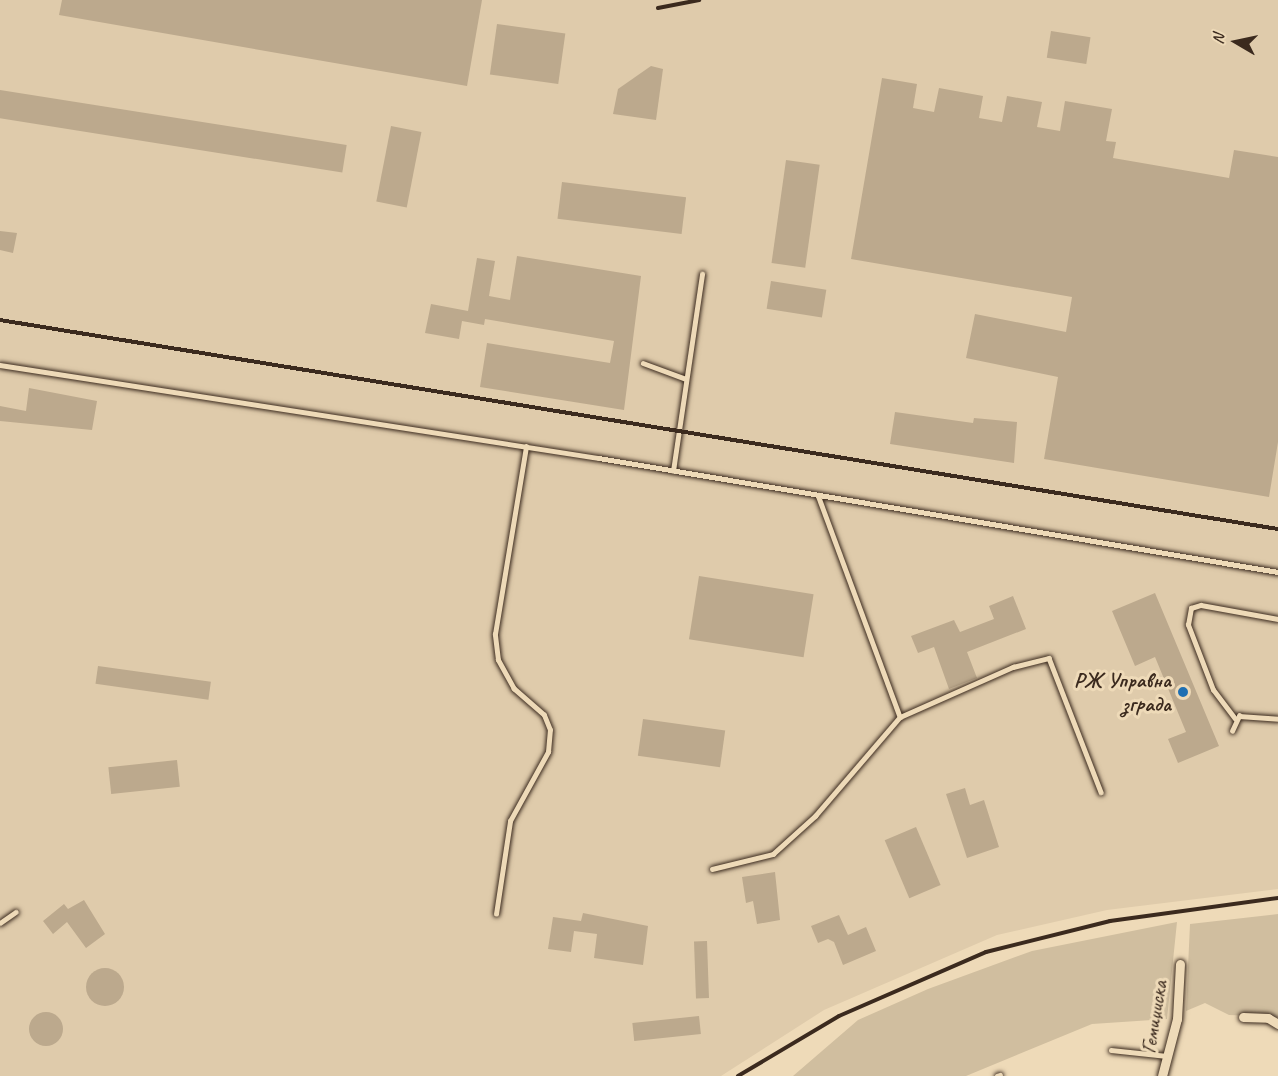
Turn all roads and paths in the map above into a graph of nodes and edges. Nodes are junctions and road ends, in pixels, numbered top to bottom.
1 (702, 274) dead end
2 (643, 363) dead end
3 (0, 365) edge
4 (686, 379) junction
5 (526, 447) junction
6 (673, 471) junction
7 (818, 495) junction
8 (1278, 572) edge
9 (1278, 619) edge
10 (900, 717) junction
11 (1235, 719) junction
12 (1278, 719) edge
13 (1232, 731) dead end
14 (1101, 792) dead end
15 (712, 868) dead end
16 (16, 912) dead end
17 (496, 914) dead end
18 (0, 923) edge
19 (1180, 964) dead end
20 (1243, 1017) dead end
21 (1278, 1024) edge
22 (1111, 1050) dead end
23 (1167, 1056) junction
24 (1162, 1076) edge

1 - 4 lane
2 - 4 lane
3 - 5 lane
4 - 6 lane
5 - 6 lane
5 - 17 lane
6 - 7 lane
7 - 8 lane
7 - 10 lane
9 - 11 lane
10 - 14 lane
10 - 15 lane
11 - 12 lane
11 - 13 lane
16 - 18 lane
19 - 23 street, Гемиџиска
20 - 21 street
22 - 23 lane
23 - 24 street, Гемиџиска

